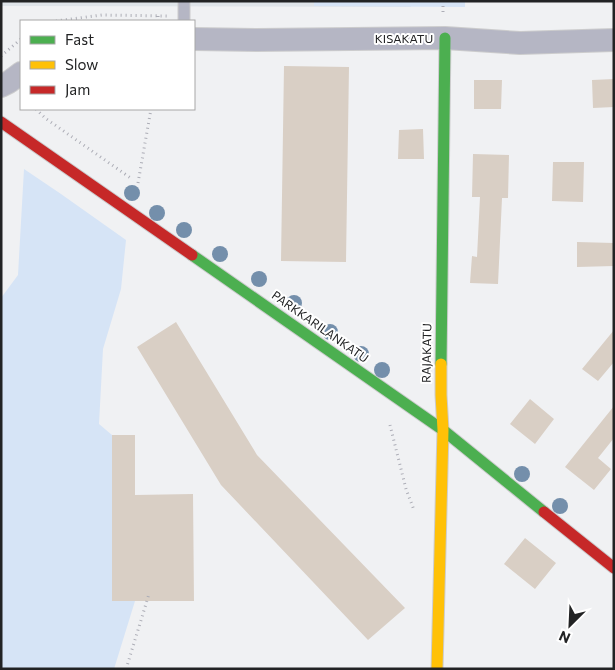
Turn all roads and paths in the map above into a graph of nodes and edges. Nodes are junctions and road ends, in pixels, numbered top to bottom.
1 (184, 1) edge
2 (158, 16) dead end
3 (158, 20) edge
4 (184, 20) edge
5 (445, 38) junction
6 (195, 39) edge
7 (20, 40) edge
8 (614, 40) edge
9 (1, 56) edge
10 (20, 73) edge
11 (1, 86) edge
12 (150, 110) edge
13 (1, 122) edge
14 (138, 183) dead end
15 (393, 395) junction
16 (443, 430) junction
17 (416, 514) dead end
18 (614, 568) edge
19 (149, 594) dead end
20 (127, 669) edge
21 (437, 669) edge

1 - 4 lane
2 - 3 path
5 - 6 street, KISAKATU
5 - 8 street, KISAKATU
5 - 16 street, RAJAKATU
7 - 9 path
10 - 11 street
12 - 14 path
13 - 15 street, PARKKARILANKATU
15 - 16 street, PARKKARILANKATU
15 - 17 path
16 - 18 street, PARKKARILANKATU
16 - 21 street, RAJAKATU
19 - 20 path

